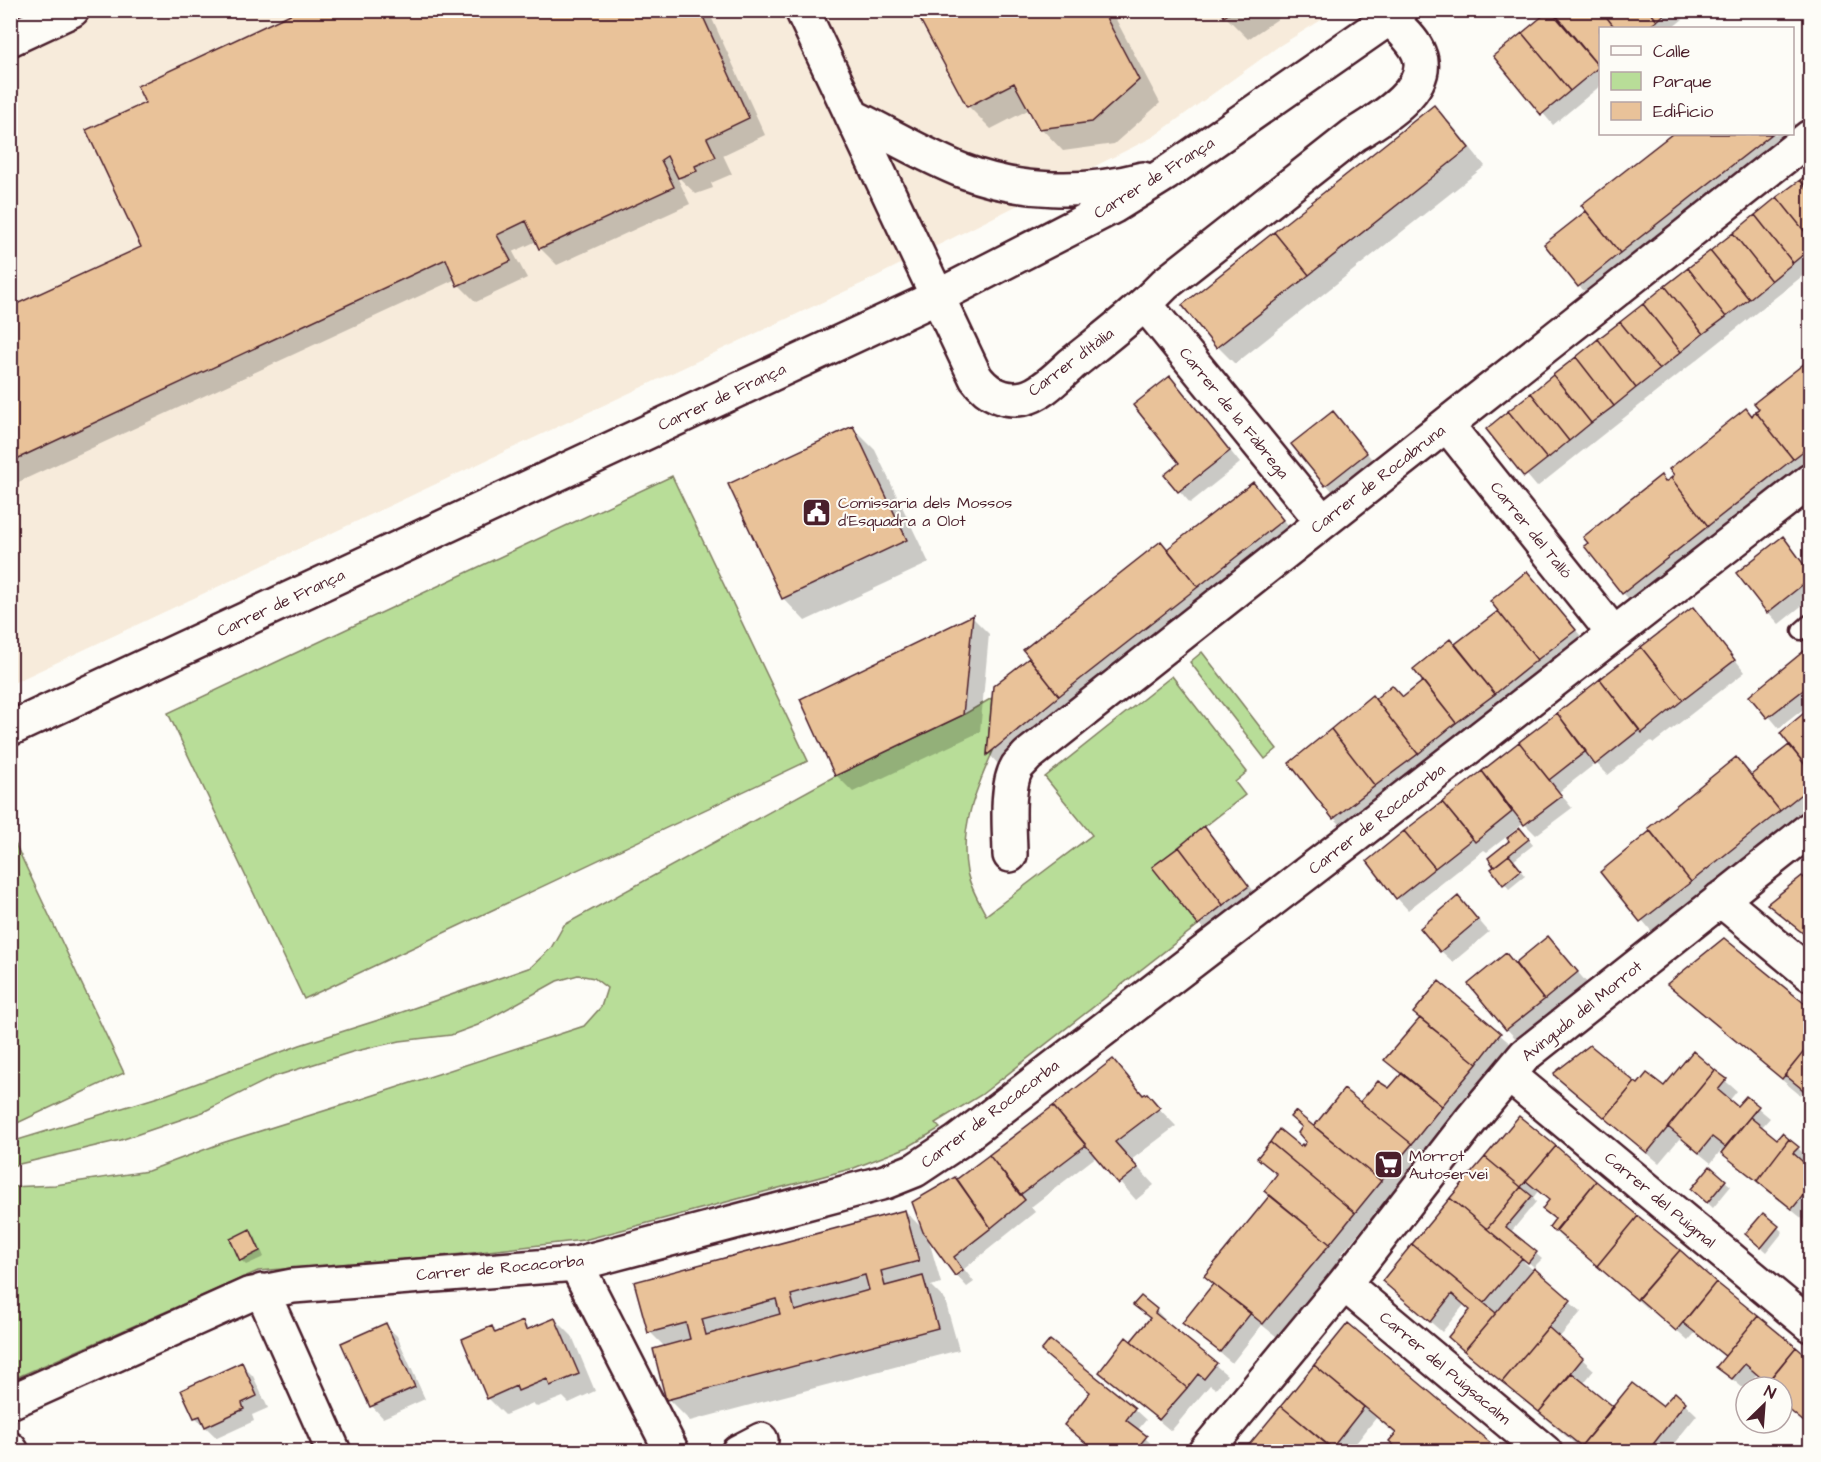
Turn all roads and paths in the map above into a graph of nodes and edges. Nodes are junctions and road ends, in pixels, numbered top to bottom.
1 (72, 10) edge
2 (802, 10) edge
3 (1396, 14) edge
4 (10, 39) edge
5 (852, 116) junction
6 (1810, 137) edge
7 (1167, 173) junction
8 (937, 297) junction
9 (1145, 304) junction
10 (1447, 425) junction
11 (1810, 481) edge
12 (1323, 522) junction
13 (1614, 634) junction
14 (10, 729) edge
15 (1810, 829) edge
16 (1010, 855) dead end
17 (1720, 899) junction
18 (1810, 974) edge
19 (1509, 1075) junction
20 (576, 1264) junction
21 (1344, 1284) junction
22 (262, 1291) junction
23 (1810, 1325) edge
24 (10, 1402) edge
25 (334, 1452) edge
26 (672, 1452) edge
27 (1205, 1452) edge
28 (1545, 1452) edge

1 - 4 street
2 - 5 street, Carrer d'Itàlia
3 - 7 street, Carrer de França
3 - 9 street, Carrer d'Itàlia
5 - 7 street
5 - 8 street, Carrer d'Itàlia
6 - 10 street, Carrer de Rocabruna
7 - 8 street, Carrer de França
8 - 9 street, Carrer d'Itàlia
8 - 14 street, Carrer de França
9 - 12 street, Carrer de la Fàbrega
10 - 12 street, Carrer de Rocabruna
10 - 13 street, Carrer del Talló
11 - 13 street, Carrer de Rocacorba
12 - 16 street, Carrer de Rocabruna
13 - 20 street, Carrer de Rocacorba
15 - 17 street, Avinguda del Morrot
17 - 18 street
17 - 19 street, Avinguda del Morrot
19 - 21 street, Avinguda del Morrot
19 - 23 street, Carrer del Puigmal
20 - 22 street, Carrer de Rocacorba
20 - 26 street
21 - 27 street, Avinguda del Morrot
21 - 28 street, Carrer del Puigsacalm
22 - 24 street, Carrer de Rocacorba
22 - 25 street

